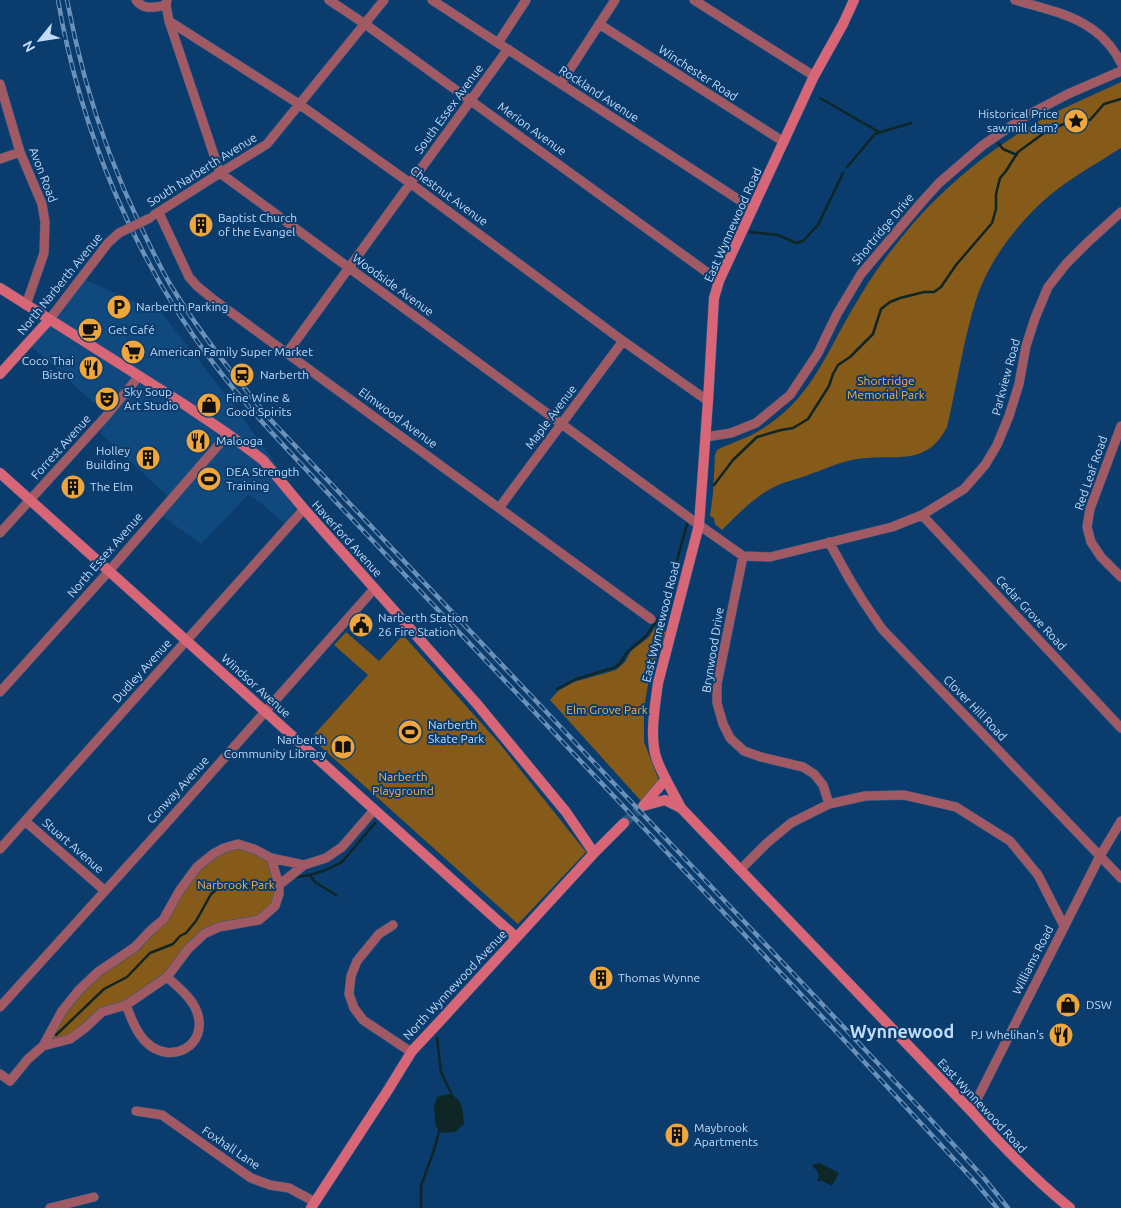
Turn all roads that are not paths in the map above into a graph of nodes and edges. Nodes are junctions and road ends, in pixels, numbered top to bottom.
1 (136, 0) edge
2 (329, 0) edge
3 (384, 0) edge
4 (432, 0) edge
5 (526, 0) edge
6 (615, 0) edge
7 (694, 0) edge
8 (1015, 0) edge
9 (851, 1) edge
10 (166, 2) edge
11 (169, 21) junction
12 (365, 24) junction
13 (599, 24) junction
14 (498, 43) junction
15 (508, 50) junction
16 (1121, 63) edge
17 (1121, 71) edge
18 (814, 76) junction
19 (561, 83) junction
20 (0, 84) edge
21 (471, 100) junction
22 (299, 104) junction
23 (784, 142) junction
24 (20, 152) junction
25 (0, 159) edge
26 (220, 173) junction
27 (410, 183) junction
28 (753, 210) junction
29 (1121, 212) edge
30 (159, 213) junction
31 (119, 234) joint
32 (348, 268) junction
33 (719, 281) junction
34 (0, 288) edge
35 (26, 305) junction
36 (49, 320) junction
37 (623, 341) junction
38 (287, 353) junction
39 (0, 374) edge
40 (139, 376) junction
41 (708, 401) junction
42 (562, 423) junction
43 (1121, 426) edge
44 (228, 434) junction
45 (706, 437) junction
46 (0, 473) edge
47 (30, 500) junction
48 (499, 508) junction
49 (304, 510) junction
50 (922, 516) junction
51 (699, 525) junction
52 (0, 533) edge
53 (830, 542) junction
54 (743, 556) junction
55 (109, 571) junction
56 (1121, 577) edge
57 (374, 589) junction
58 (650, 620) dead end
59 (186, 640) junction
60 (0, 692) edge
61 (266, 711) junction
62 (1121, 728) edge
63 (666, 780) junction
64 (829, 804) junction
65 (681, 808) junction
66 (374, 810) junction
67 (25, 821) junction
68 (1121, 821) edge
69 (624, 823) tunnel mouth
70 (0, 849) edge
71 (594, 853) junction
72 (1100, 856) junction
73 (271, 858) junction
74 (304, 865) junction
75 (740, 870) junction
76 (1121, 878) edge
77 (279, 885) junction
78 (104, 890) junction
79 (393, 925) dead end
80 (1064, 926) junction
81 (516, 937) junction
82 (167, 978) junction
83 (126, 1005) junction
84 (0, 1006) edge
85 (43, 1046) junction
86 (411, 1052) junction
87 (0, 1074) edge
88 (136, 1111) dead end
89 (971, 1111) junction
90 (94, 1197) dead end
91 (313, 1205) edge
92 (50, 1208) edge
93 (1070, 1208) edge

1 - 10 street
2 - 12 street, Merion Avenue
3 - 12 street, South Narberth Avenue
4 - 14 street, Rockland Avenue
5 - 14 street
6 - 13 street
7 - 18 street
8 - 16 street
9 - 18 street, East Wynnewood Road
10 - 11 street
11 - 22 street, Chestnut Avenue
11 - 26 street
12 - 21 street, Merion Avenue
12 - 22 street, South Narberth Avenue
13 - 19 street
13 - 23 street, Winchester Road
14 - 15 street, Rockland Avenue
15 - 19 street, Rockland Avenue
15 - 21 street, South Essex Avenue
17 - 45 street, Shortridge Drive
18 - 23 street, East Wynnewood Road
19 - 28 street, Rockland Avenue
20 - 24 street, Avon Road
21 - 27 street, South Essex Avenue
21 - 33 street, Merion Avenue
22 - 26 street, South Narberth Avenue
22 - 27 street, Chestnut Avenue
23 - 28 street, East Wynnewood Road
24 - 25 street
24 - 35 street, Avon Road
26 - 30 street, South Narberth Avenue
26 - 32 street, Woodside Avenue
27 - 32 street, South Essex Avenue
27 - 37 street, Chestnut Avenue
28 - 33 street, East Wynnewood Road
29 - 50 street, Parkview Road
30 - 31 street, South Narberth Avenue, bridge
30 - 38 street, Elmwood Avenue
31 - 36 street, North Narberth Avenue
32 - 38 street, South Essex Avenue
32 - 42 street, Woodside Avenue
33 - 41 street, East Wynnewood Road
34 - 35 street, Haverford Avenue
35 - 36 street, Haverford Avenue
36 - 39 street, North Narberth Avenue
36 - 40 street, Haverford Avenue
37 - 41 street, Chestnut Avenue
37 - 42 street, Maple Avenue
38 - 48 street, Elmwood Avenue
40 - 44 street, Haverford Avenue
40 - 47 street, Forrest Avenue
41 - 45 street, East Wynnewood Road
42 - 48 street, Maple Avenue
42 - 51 street, Woodside Avenue
43 - 56 street, Red Leaf Road
44 - 49 street, Haverford Avenue
44 - 55 street, North Essex Avenue
45 - 51 street, East Wynnewood Road
46 - 47 street, Windsor Avenue
47 - 52 street, Forrest Avenue
47 - 55 street, Windsor Avenue
48 - 58 street, Elmwood Avenue
49 - 57 street, Haverford Avenue
49 - 59 street, Dudley Avenue
50 - 53 street, Parkview Road
50 - 62 street, Cedar Grove Road
51 - 54 street
51 - 63 street, East Wynnewood Road
53 - 54 street, Parkview Road
53 - 72 street, Clover Hill Road
54 - 64 street, Brynwood Drive
55 - 59 street, Windsor Avenue
55 - 60 street, North Essex Avenue
57 - 61 street, Conway Avenue
57 - 71 street, Haverford Avenue
59 - 61 street, Windsor Avenue
59 - 67 street, Dudley Avenue
61 - 66 street, Windsor Avenue
61 - 78 street, Conway Avenue
63 - 65 street, East Wynnewood Road
63 - 65 street
64 - 75 street
64 - 80 street
65 - 75 street, East Wynnewood Road
66 - 74 street
66 - 81 street, Windsor Avenue
67 - 70 street, Dudley Avenue
67 - 78 street, Stuart Avenue
68 - 72 street, Williams Road
69 - 71 street, North Wynnewood Avenue
71 - 81 street, North Wynnewood Avenue
72 - 76 street, Clover Hill Road
72 - 80 street, Williams Road
73 - 74 street
73 - 77 street
73 - 85 street
74 - 77 street
75 - 89 street, East Wynnewood Road
77 - 82 street
78 - 84 street, Conway Avenue
79 - 86 street
80 - 89 street, Williams Road
81 - 86 street, North Wynnewood Avenue
82 - 83 street
82 - 83 street
83 - 85 street
85 - 87 street
86 - 91 street, North Wynnewood Avenue
88 - 91 street, Foxhall Lane
89 - 93 street, East Wynnewood Road
90 - 92 street

